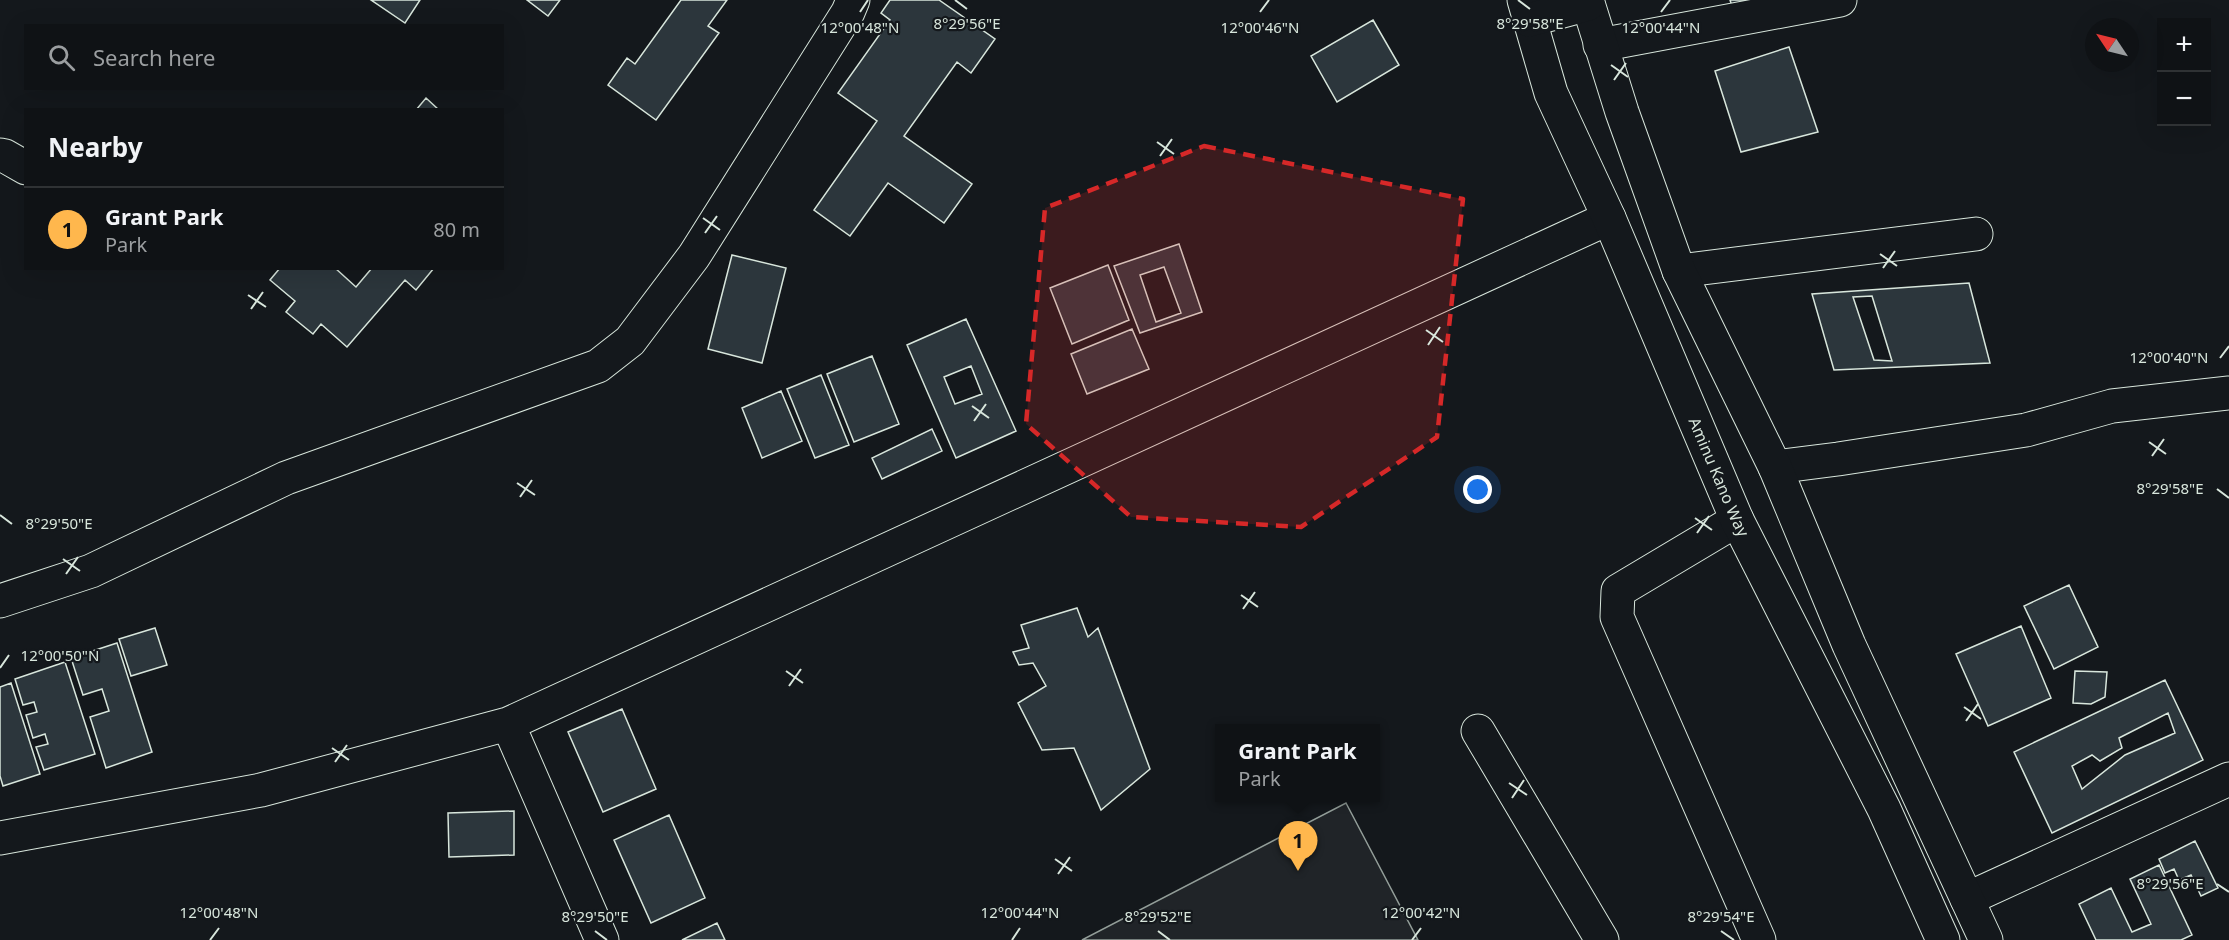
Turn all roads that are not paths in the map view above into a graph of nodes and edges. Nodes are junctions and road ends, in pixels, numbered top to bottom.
1 (853, 0) edge
2 (1840, 0) edge
3 (1587, 2) edge
4 (1527, 10) edge
5 (1600, 45) junction
6 (0, 155) edge
7 (24, 167) edge
8 (1609, 218) junction
9 (1976, 234) dead end
10 (1679, 271) junction
11 (2229, 393) edge
12 (1775, 467) junction
13 (1737, 520) junction
14 (0, 601) edge
15 (508, 724) junction
16 (1478, 731) dead end
17 (2229, 779) edge
18 (0, 838) edge
19 (1967, 899) junction
20 (602, 940) edge
21 (1602, 940) edge
22 (1759, 940) edge
23 (1943, 940) edge
24 (1986, 940) edge

1 - 14 street
2 - 5 street
3 - 4 street
3 - 5 street
4 - 8 street, Aminu Kano Way
5 - 10 street
6 - 7 street
8 - 13 street, Aminu Kano Way
8 - 15 street
9 - 10 street
10 - 12 street
11 - 12 street
12 - 19 street
13 - 22 street
13 - 23 street, Aminu Kano Way
15 - 18 street
15 - 20 street
16 - 21 street
17 - 19 street
19 - 24 street

